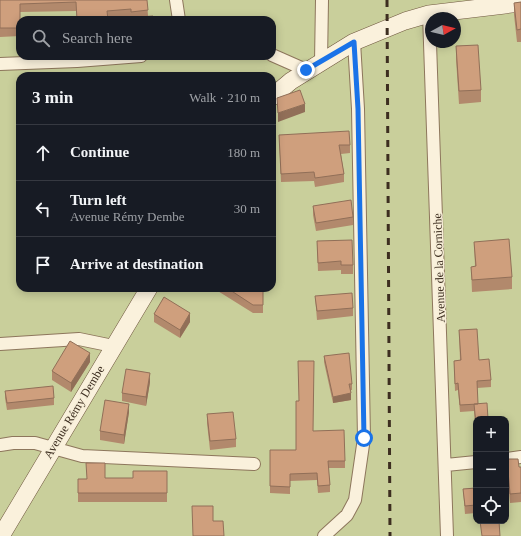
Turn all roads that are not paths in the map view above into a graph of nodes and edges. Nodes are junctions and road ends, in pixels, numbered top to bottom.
1 (176, 0) edge
2 (322, 0) edge
3 (521, 4) edge
4 (429, 7) edge
5 (178, 16) edge
6 (354, 42) junction
7 (276, 57) edge
8 (98, 60) edge
9 (321, 62) junction
10 (0, 64) edge
11 (306, 70) junction
12 (276, 93) edge
13 (147, 292) edge
14 (0, 344) edge
15 (113, 346) junction
16 (0, 445) edge
17 (53, 447) junction
18 (521, 457) edge
19 (509, 459) edge
20 (473, 462) edge
21 (254, 464) dead end
22 (446, 465) junction
23 (0, 536) edge
24 (324, 536) edge
25 (447, 536) edge

1 - 5 street
2 - 9 street
3 - 4 street
4 - 6 street
4 - 22 street, Avenue de la Corniche
6 - 9 street
6 - 24 street
7 - 11 street
8 - 10 street
9 - 11 street
11 - 12 street
13 - 15 street, Avenue Rémy Dembe
14 - 15 street
15 - 17 street, Avenue Rémy Dembe
16 - 17 street
17 - 21 street
17 - 23 street, Avenue Rémy Dembe
18 - 19 street
20 - 22 street
22 - 25 street, Avenue de la Corniche

